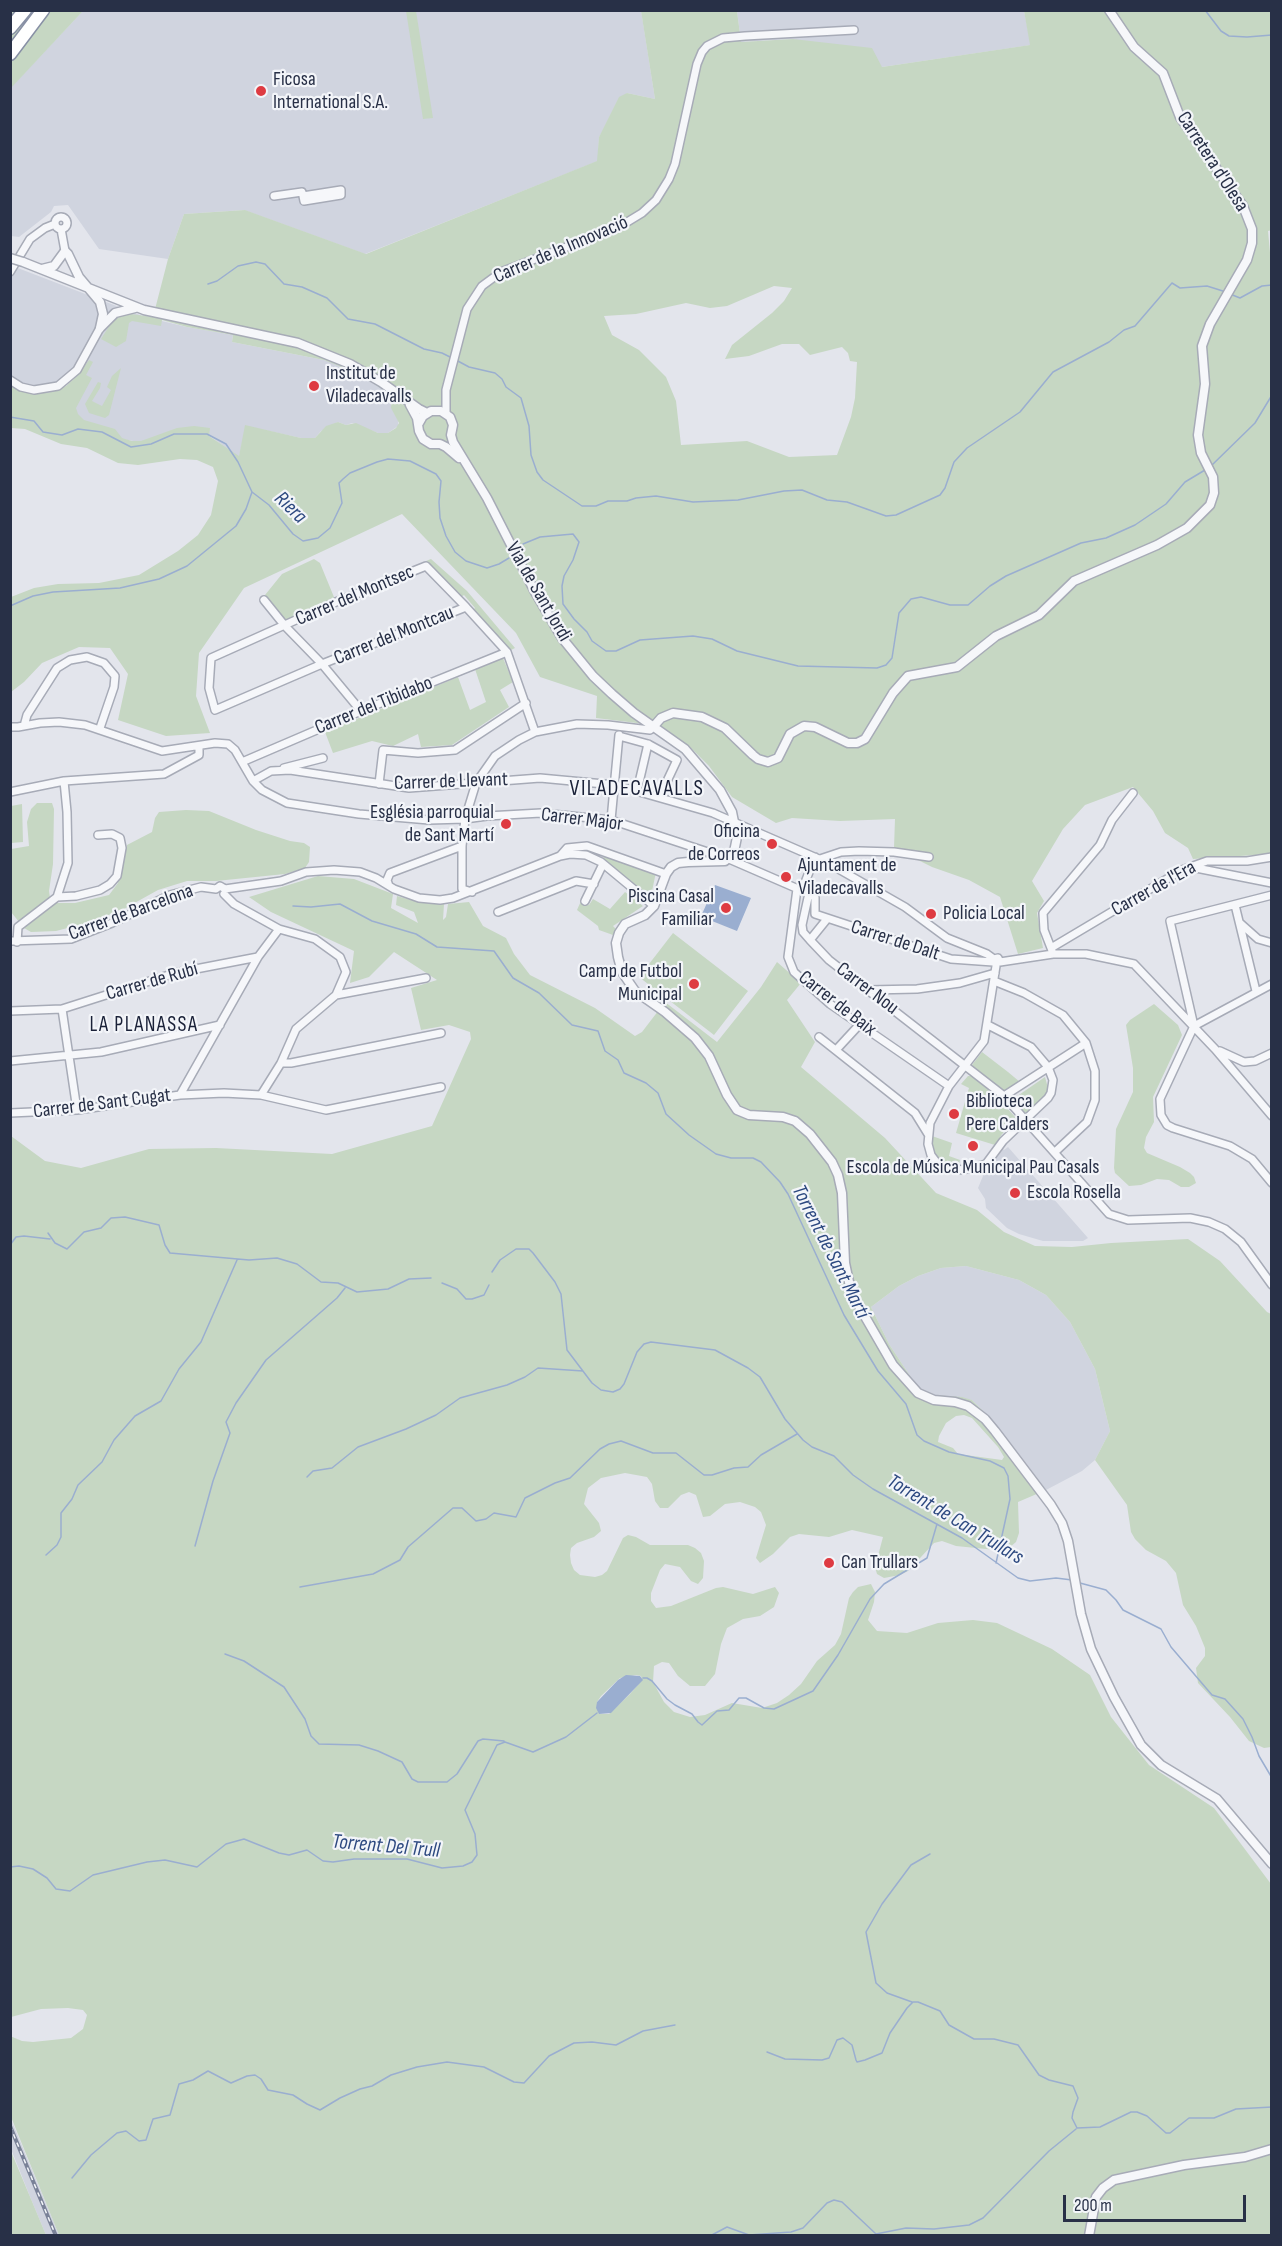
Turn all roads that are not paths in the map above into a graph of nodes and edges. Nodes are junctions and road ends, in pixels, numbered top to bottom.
1 (24, 10) edge
2 (43, 10) edge
3 (1109, 10) edge
4 (10, 28) edge
5 (854, 30) dead end
6 (10, 54) edge
7 (274, 196) dead end
8 (303, 196) junction
9 (65, 251) junction
10 (10, 258) edge
11 (40, 269) junction
12 (10, 272) edge
13 (89, 289) junction
14 (138, 308) junction
15 (100, 328) junction
16 (10, 380) edge
17 (445, 397) junction
18 (410, 404) junction
19 (432, 411) junction
20 (446, 414) junction
21 (419, 423) junction
22 (451, 435) junction
23 (440, 444) junction
24 (468, 467) junction
25 (264, 600) dead end
26 (466, 607) junction
27 (285, 626) junction
28 (507, 652) junction
29 (322, 664) junction
30 (526, 704) junction
31 (215, 710) joint
32 (361, 711) junction
33 (608, 725) junction
34 (654, 726) junction
35 (18, 727) edge
36 (632, 727) junction
37 (100, 728) junction
38 (10, 732) edge
39 (535, 732) junction
40 (619, 736) junction
41 (648, 744) junction
42 (199, 746) junction
43 (323, 758) dead end
44 (242, 762) junction
45 (488, 765) junction
46 (283, 771) junction
47 (64, 780) junction
48 (253, 781) junction
49 (494, 782) junction
50 (476, 783) junction
51 (378, 784) junction
52 (615, 785) junction
53 (637, 790) junction
54 (10, 792) edge
55 (1133, 793) dead end
56 (660, 796) junction
57 (465, 819) junction
58 (611, 820) junction
59 (736, 823) junction
60 (98, 835) dead end
61 (462, 848) junction
62 (560, 856) junction
63 (929, 856) dead end
64 (1272, 857) edge
65 (818, 858) junction
66 (729, 859) junction
67 (603, 864) junction
68 (1191, 867) junction
69 (666, 874) junction
70 (388, 875) junction
71 (376, 878) junction
72 (1272, 883) edge
73 (594, 884) junction
74 (390, 885) junction
75 (224, 892) junction
76 (806, 892) junction
77 (462, 893) junction
78 (1272, 895) edge
79 (57, 897) junction
80 (585, 901) dead end
81 (1235, 905) junction
82 (654, 906) junction
83 (498, 912) dead end
84 (827, 919) junction
85 (1240, 923) junction
86 (279, 929) junction
87 (810, 940) junction
88 (14, 942) edge
89 (1272, 943) edge
90 (1052, 951) junction
91 (258, 957) junction
92 (995, 967) junction
93 (426, 978) dead end
94 (1272, 984) edge
95 (869, 990) junction
96 (1256, 991) junction
97 (336, 995) junction
98 (62, 1009) junction
99 (10, 1011) edge
100 (860, 1024) junction
101 (988, 1024) junction
102 (220, 1025) junction
103 (1194, 1026) junction
104 (441, 1033) dead end
105 (819, 1037) dead end
106 (1086, 1043) junction
107 (1215, 1048) junction
108 (836, 1050) junction
109 (1272, 1053) edge
110 (69, 1055) junction
111 (10, 1061) edge
112 (281, 1063) junction
113 (966, 1066) junction
114 (1048, 1067) junction
115 (949, 1086) junction
116 (441, 1087) dead end
117 (180, 1095) junction
118 (261, 1095) junction
119 (1004, 1096) junction
120 (77, 1110) junction
121 (10, 1113) edge
122 (1272, 1116) edge
123 (1025, 1119) junction
124 (928, 1134) junction
125 (1054, 1152) junction
126 (1272, 1183) edge
127 (1272, 1285) edge
128 (1272, 1864) edge
129 (1272, 2149) edge
130 (1089, 2235) edge

1 - 4 highway
2 - 6 highway
3 - 34 street, Carretera d'Olesa
5 - 17 street, Carrer de la Innovació
7 - 8 street
8 - 8 street
9 - 11 street
9 - 12 street
9 - 13 street
10 - 11 street, bridge
11 - 13 street
13 - 14 street
13 - 15 street
14 - 15 street
14 - 18 street
15 - 16 street
17 - 19 street, Carrer de la Innovació
17 - 20 street, Carrer de la Innovació
18 - 19 street
18 - 21 street
19 - 20 street
19 - 21 street
20 - 22 street
21 - 23 street
22 - 23 street
22 - 24 street, Vial de Sant Jordi
23 - 24 street
24 - 34 street, Vial de Sant Jordi
25 - 27 street
26 - 27 street, Carrer del Montsec
26 - 28 street
26 - 29 street, Carrer del Montcau
27 - 29 street
27 - 31 street, Carrer del Montsec
28 - 30 street
28 - 32 street, Carrer del Tibidabo
29 - 31 street, Carrer del Montcau
29 - 32 street
30 - 39 street
30 - 51 street
32 - 44 street, Carrer del Tibidabo
33 - 36 street
33 - 39 street
33 - 40 street
34 - 36 street
34 - 59 street, Vial de Sant Jordi
35 - 37 street
35 - 37 street
35 - 38 street
36 - 40 street
37 - 42 street
39 - 45 street
40 - 41 street
40 - 52 street
41 - 53 street
41 - 56 street
42 - 44 street
42 - 47 street
43 - 46 street
44 - 48 street
45 - 49 street
45 - 50 street
46 - 48 street, Carrer de Llevant
46 - 51 street, Carrer de Llevant
47 - 54 street
47 - 79 street
48 - 57 street, Carrer Major
49 - 50 street, Carrer de Llevant
49 - 52 street, Carrer de Llevant
50 - 51 street, Carrer de Llevant
50 - 57 street
52 - 53 street, Carrer de Llevant
52 - 58 street
53 - 56 street, Carrer de Llevant
55 - 90 street
56 - 59 street, Carrer de Llevant
57 - 58 street, Carrer Major
57 - 61 street
58 - 66 street, Carrer Major
59 - 65 street, Carrer de Llevant
59 - 66 street
60 - 79 street
61 - 70 street
61 - 77 street
62 - 67 street
62 - 69 street
62 - 77 street
63 - 65 street
64 - 68 street, Carrer de l'Era
65 - 76 street
65 - 92 street, Carrer de Llevant
66 - 69 street
66 - 76 street, Carrer Major
67 - 73 street
67 - 82 street
68 - 72 street
68 - 90 street, Carrer de l'Era
69 - 82 street
70 - 71 street
70 - 74 street
71 - 74 street
71 - 75 street
73 - 80 street
73 - 83 street
74 - 77 street
75 - 86 street, Carrer de Barcelona
75 - 88 street, Carrer de Barcelona
76 - 84 street, Carrer de Dalt
76 - 87 street
76 - 100 street, Carrer de Baix
78 - 81 street
79 - 88 street
81 - 85 street
81 - 103 street
82 - 128 street
84 - 87 street
84 - 92 street, Carrer de Dalt
85 - 89 street
85 - 96 street
86 - 91 street, Carrer de Sant Cugat
86 - 97 street, Carrer de Barcelona
87 - 95 street, Carrer Nou
90 - 92 street
90 - 103 street
91 - 98 street, Carrer de Rubí
91 - 102 street, Carrer de Sant Cugat
92 - 95 street
92 - 101 street
92 - 106 street
93 - 97 street
94 - 96 street
95 - 113 street, Carrer Nou
96 - 103 street
97 - 112 street
98 - 99 street, Carrer de Rubí
98 - 110 street
100 - 108 street
100 - 115 street, Carrer de Baix
101 - 113 street
101 - 114 street
102 - 110 street
102 - 117 street, Carrer de Sant Cugat
103 - 107 street
103 - 126 street
104 - 112 street
105 - 108 street
106 - 114 street
106 - 125 street
107 - 109 street
107 - 122 street
108 - 124 street
110 - 111 street
110 - 120 street
112 - 118 street
113 - 115 street
113 - 119 street, Carrer Nou
114 - 119 street
114 - 123 street
115 - 124 street
116 - 118 street
117 - 118 street
117 - 120 street, Carrer de Sant Cugat
119 - 123 street, Carrer Nou
120 - 121 street, Carrer de Sant Cugat
123 - 124 street
123 - 125 street, Carrer Nou
125 - 127 street, Carrer Nou
129 - 130 street

